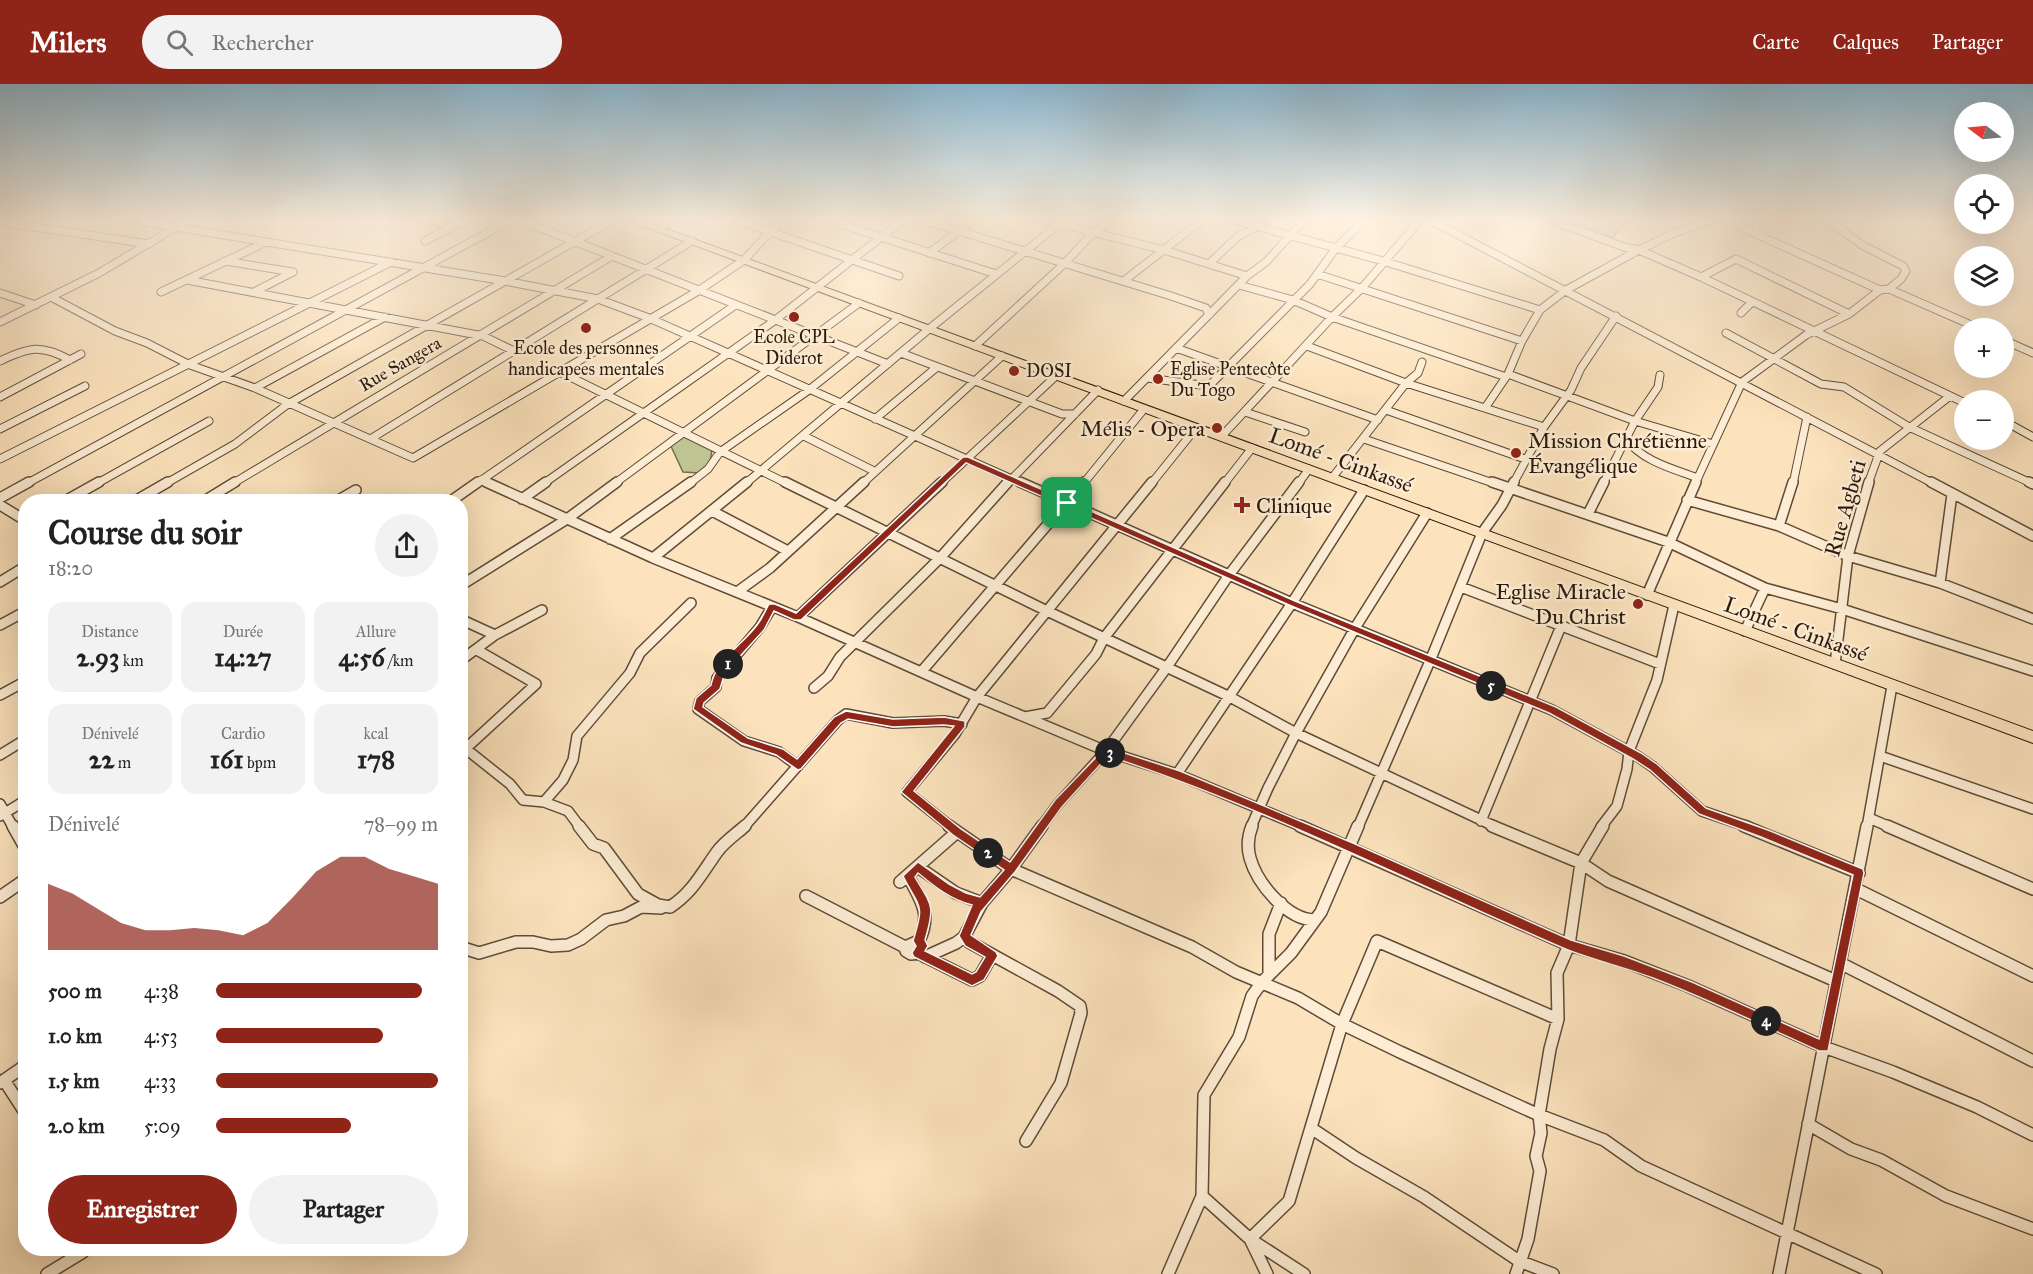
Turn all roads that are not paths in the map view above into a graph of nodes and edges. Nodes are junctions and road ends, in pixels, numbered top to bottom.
1 (91, 276) edge
2 (196, 276) edge
3 (286, 276) edge
4 (365, 276) edge
5 (409, 276) edge
6 (474, 276) edge
7 (515, 276) edge
8 (580, 276) edge
9 (638, 276) edge
10 (660, 276) edge
11 (721, 276) edge
12 (788, 276) edge
13 (831, 276) edge
14 (994, 276) edge
15 (1051, 276) edge
16 (1108, 276) edge
17 (1131, 276) edge
18 (1247, 276) edge
19 (1315, 276) edge
20 (1325, 276) edge
21 (1372, 276) edge
22 (1429, 276) edge
23 (1538, 276) edge
24 (1596, 276) edge
25 (1696, 276) edge
26 (1706, 276) edge
27 (1770, 276) edge
28 (1848, 276) edge
29 (1903, 276) edge
30 (1701, 278) junction
31 (187, 280) junction
32 (1125, 280) junction
33 (505, 281) junction
34 (1239, 285) junction
35 (818, 286) junction
36 (1362, 288) junction
37 (1889, 289) junction
38 (1566, 290) junction
39 (1880, 290) junction
40 (555, 291) junction
41 (698, 291) junction
42 (161, 292) dead end
43 (254, 292) junction
44 (0, 293) edge
45 (51, 297) junction
46 (598, 299) junction
47 (1293, 300) junction
48 (1752, 302) junction
49 (313, 303) junction
50 (859, 303) junction
51 (36, 304) junction
52 (734, 306) junction
53 (346, 310) junction
54 (1539, 310) junction
55 (1741, 313) dead end
56 (1849, 314) junction
57 (1209, 315) junction
58 (1332, 316) junction
59 (1616, 316) junction
60 (385, 317) junction
61 (649, 318) junction
62 (899, 318) junction
63 (1955, 318) edge
64 (774, 321) junction
65 (0, 322) edge
66 (428, 325) junction
67 (929, 329) junction
68 (1726, 333) dead end
69 (1814, 333) junction
70 (483, 336) junction
71 (688, 336) junction
72 (816, 336) junction
73 (1522, 341) junction
74 (2014, 344) edge
75 (975, 346) junction
76 (1307, 346) junction
77 (1176, 348) junction
78 (514, 351) junction
79 (857, 352) junction
80 (726, 353) junction
81 (901, 353) junction
82 (2033, 353) edge
83 (81, 354) dead end
84 (1002, 356) junction
85 (1772, 359) junction
86 (70, 360) junction
87 (0, 361) edge
88 (1422, 362) dead end
89 (888, 364) junction
90 (190, 365) junction
91 (937, 367) junction
92 (1227, 367) junction
93 (766, 371) junction
94 (560, 372) junction
95 (1057, 375) junction
96 (1507, 375) junction
97 (1660, 375) dead end
98 (222, 377) junction
99 (1147, 378) junction
100 (974, 381) junction
101 (1742, 382) junction
102 (1273, 383) junction
103 (1406, 383) junction
104 (85, 386) dead end
105 (255, 388) junction
106 (809, 390) junction
107 (1098, 390) junction
108 (603, 395) junction
109 (1566, 395) junction
110 (0, 396) edge
111 (1950, 396) junction
112 (1954, 398) edge
113 (1027, 401) junction
114 (1124, 401) junction
115 (288, 404) junction
116 (841, 404) junction
117 (1485, 408) junction
118 (1144, 409) junction
119 (1386, 410) junction
120 (1245, 412) junction
121 (646, 413) junction
122 (1075, 414) junction
123 (1807, 417) junction
124 (875, 419) junction
125 (1378, 420) junction
126 (209, 421) dead end
127 (1635, 421) junction
128 (330, 423) junction
129 (1544, 427) junction
130 (1909, 427) junction
131 (2014, 427) edge
132 (1196, 428) junction
133 (0, 429) edge
134 (683, 432) junction
135 (1305, 432) dead end
136 (804, 436) junction
137 (914, 436) junction
138 (1221, 437) junction
139 (2033, 437) edge
140 (372, 438) junction
141 (1364, 439) junction
142 (1626, 439) junction
143 (1713, 444) junction
144 (1252, 448) junction
145 (720, 452) junction
146 (1879, 453) junction
147 (0, 459) edge
148 (965, 459) junction
149 (1524, 459) junction
150 (1308, 469) junction
151 (761, 470) junction
152 (874, 471) junction
153 (1332, 478) junction
154 (1698, 478) junction
155 (1011, 479) junction
156 (481, 480) junction
157 (2033, 484) edge
158 (1509, 489) junction
159 (356, 490) dead end
160 (1364, 490) junction
161 (78, 494) edge
162 (147, 494) edge
163 (215, 494) edge
164 (349, 494) edge
165 (461, 494) edge
166 (1952, 494) junction
167 (0, 498) edge
168 (522, 499) junction
169 (1687, 500) junction
170 (1067, 503) junction
171 (0, 505) edge
172 (834, 507) junction
173 (712, 511) junction
174 (1427, 513) junction
175 (1588, 514) junction
176 (18, 516) edge
177 (567, 519) junction
178 (1116, 525) junction
179 (1779, 526) junction
180 (889, 532) junction
181 (1482, 533) junction
182 (2033, 536) edge
183 (610, 539) junction
184 (1668, 542) junction
185 (1173, 550) junction
186 (788, 551) junction
187 (1848, 556) junction
188 (653, 558) junction
189 (940, 558) junction
190 (18, 571) edge
191 (1229, 575) junction
192 (468, 581) edge
193 (0, 582) edge
194 (1940, 583) junction
195 (994, 585) junction
196 (1461, 587) junction
197 (1765, 588) junction
198 (736, 592) junction
199 (1647, 595) junction
200 (691, 603) dead end
201 (1292, 603) junction
202 (1674, 605) junction
203 (772, 607) junction
204 (1842, 609) junction
205 (542, 610) dead end
206 (1047, 611) junction
207 (18, 615) edge
208 (798, 617) junction
209 (2033, 619) edge
210 (468, 623) edge
211 (0, 625) edge
212 (1561, 626) junction
213 (1355, 628) junction
214 (1745, 631) junction
215 (495, 635) junction
216 (1104, 638) junction
217 (856, 642) junction
218 (477, 650) junction
219 (468, 656) edge
220 (1430, 661) junction
221 (1660, 664) junction
222 (1835, 664) junction
223 (1167, 667) junction
224 (922, 671) junction
225 (2033, 671) edge
226 (18, 685) edge
227 (1892, 686) junction
228 (814, 688) dead end
229 (0, 695) edge
230 (977, 697) junction
231 (1230, 697) junction
232 (1529, 701) junction
233 (1047, 713) junction
234 (1024, 717) junction
235 (962, 724) junction
236 (1050, 728) junction
237 (1296, 733) junction
238 (2033, 737) edge
239 (18, 744) edge
240 (468, 746) edge
241 (1629, 751) junction
242 (1106, 752) junction
243 (0, 755) edge
244 (468, 755) edge
245 (1880, 756) junction
246 (798, 766) junction
247 (1177, 774) junction
248 (1379, 774) junction
249 (544, 802) junction
250 (18, 804) edge
251 (1260, 808) junction
252 (2033, 809) edge
253 (1, 811) edge
254 (1869, 818) junction
255 (1480, 821) junction
256 (957, 832) junction
257 (18, 837) edge
258 (1349, 846) junction
259 (1581, 863) junction
260 (918, 867) junction
261 (1011, 869) junction
262 (1859, 873) junction
263 (18, 885) edge
264 (2033, 888) edge
265 (1856, 889) junction
266 (806, 896) dead end
267 (0, 897) edge
268 (982, 903) junction
269 (1281, 903) junction
270 (670, 907) junction
271 (1315, 920) junction
272 (964, 936) junction
273 (919, 941) junction
274 (1569, 945) junction
275 (905, 947) junction
276 (468, 950) edge
277 (921, 955) junction
278 (992, 956) junction
279 (1840, 963) junction
280 (2033, 976) edge
281 (1265, 979) junction
282 (1836, 981) junction
283 (1558, 1019) junction
284 (1342, 1024) junction
285 (1824, 1047) junction
286 (2033, 1061) edge
287 (18, 1071) edge
288 (2, 1082) edge
289 (18, 1103) edge
290 (1539, 1115) junction
291 (1808, 1124) junction
292 (1311, 1128) junction
293 (2033, 1135) edge
294 (1026, 1141) dead end
295 (1203, 1196) junction
296 (2033, 1229) edge
297 (1786, 1232) junction
298 (1250, 1239) junction
299 (76, 1256) edge
300 (1518, 1267) edge
301 (47, 1274) edge
302 (1168, 1274) edge
303 (1267, 1274) edge
304 (1304, 1274) edge
305 (1553, 1274) edge
306 (1779, 1274) edge
307 (1876, 1274) edge

1 - 45 street
2 - 31 street
3 - 43 street
4 - 49 street
5 - 53 street
6 - 33 street
7 - 33 street
8 - 40 street, Rue Sangera
9 - 46 street
10 - 41 street
11 - 41 street
12 - 35 highway, Lomé - Cinkassé
13 - 35 street
14 - 67 street
15 - 75 street
16 - 32 street
17 - 32 street
18 - 34 street
19 - 47 street
20 - 36 street
21 - 36 street
22 - 54 street
23 - 38 street
24 - 38 street
25 - 30 street
26 - 30 street
27 - 56 street
28 - 39 street
29 - 37 street
30 - 48 street
31 - 42 street
31 - 43 street
32 - 57 street
33 - 40 street
33 - 66 street
34 - 47 street
34 - 57 street
35 - 50 highway, Lomé - Cinkassé
35 - 64 street
36 - 58 street
36 - 73 street
37 - 39 street
37 - 63 street
38 - 54 street
38 - 59 street
39 - 56 street
40 - 46 street
40 - 70 street, Rue Sangera
41 - 52 street
41 - 61 street
43 - 49 street
44 - 51 street
45 - 51 street
45 - 90 street
46 - 61 street
46 - 78 street
47 - 58 street
47 - 92 street
48 - 55 street
48 - 69 street
49 - 53 street
49 - 90 street
50 - 62 highway, Lomé - Cinkassé
50 - 72 street
51 - 65 street
52 - 64 street
52 - 71 street
53 - 60 street
53 - 98 street
54 - 73 street
56 - 69 street
57 - 77 street
58 - 76 street
58 - 96 street
59 - 101 street
59 - 109 street
60 - 66 street
60 - 105 street
61 - 71 street
61 - 94 street
62 - 67 highway, Lomé - Cinkassé
62 - 79 street
64 - 72 street
64 - 80 street
66 - 70 street
66 - 115 street
67 - 75 highway, Lomé - Cinkassé
67 - 81 street
68 - 85 street
69 - 85 street
69 - 111 street
70 - 78 street
70 - 128 street, Rue Sangera
71 - 80 street
71 - 108 street
72 - 79 street
72 - 93 street
73 - 96 street
74 - 82 street
75 - 84 highway, Lomé - Cinkassé
76 - 102 street
76 - 103 street
77 - 92 street
77 - 99 street
78 - 140 street
79 - 89 street
79 - 106 street
80 - 93 street
80 - 121 street
81 - 89 street
81 - 91 street
83 - 86 street
84 - 95 highway, Lomé - Cinkassé
84 - 100 street
85 - 101 street
85 - 130 street
86 - 87 street
86 - 110 street
88 - 103 street
89 - 116 street
90 - 98 street
90 - 147 street
91 - 100 street
91 - 124 street
92 - 99 street
92 - 102 street
93 - 106 street
93 - 134 street
94 - 108 street
94 - 140 street
95 - 107 highway, Lomé - Cinkassé
95 - 113 street
96 - 109 street
96 - 117 street
97 - 127 street
98 - 105 street
98 - 167 street
99 - 114 street
100 - 113 street
100 - 137 street
101 - 123 street
101 - 143 street
102 - 120 street
102 - 125 street
103 - 117 street
103 - 119 street
104 - 133 street
105 - 115 street
106 - 116 street
106 - 145 street
107 - 114 highway, Lomé - Cinkassé
107 - 122 street
108 - 121 street
108 - 156 street
109 - 127 street
109 - 129 street
111 - 112 street
111 - 130 street, Rue Agbeti
113 - 122 street
113 - 148 street
114 - 118 highway, Lomé - Cinkassé
115 - 128 street
115 - 162 street
116 - 124 street
116 - 136 street
117 - 129 street
118 - 132 highway, Lomé - Cinkassé
118 - 170 street
119 - 125 street
119 - 149 street
120 - 135 street
120 - 138 street
121 - 134 street
121 - 168 street
122 - 155 street
123 - 146 street
123 - 179 street
124 - 137 street
125 - 141 street
126 - 161 street
127 - 142 street
127 - 143 street
128 - 140 street
128 - 163 street, Rue Sangera
129 - 149 street
130 - 146 street, Rue Agbeti
130 - 157 street
131 - 139 street
132 - 138 highway, Lomé - Cinkassé
132 - 178 street
134 - 145 street
134 - 177 street
136 - 151 street
136 - 152 street
137 - 148 street
137 - 152 street
138 - 144 highway, Lomé - Cinkassé
141 - 153 street
141 - 158 street
142 - 154 street
142 - 175 street
143 - 154 street
144 - 150 highway, Lomé - Cinkassé
144 - 185 street
145 - 151 street
145 - 183 street
146 - 166 street
146 - 187 street, Rue Agbeti
148 - 155 street
148 - 180 street
149 - 158 street
150 - 153 highway, Lomé - Cinkassé
150 - 191 street
151 - 172 street
151 - 173 street
152 - 172 street
153 - 160 highway, Lomé - Cinkassé
154 - 169 street
155 - 170 street
155 - 189 street
156 - 165 street
156 - 168 street
158 - 175 street
158 - 181 street
159 - 164 street
160 - 174 highway, Lomé - Cinkassé
160 - 201 street
166 - 182 street
166 - 194 street
168 - 177 street
169 - 179 street
169 - 184 street
170 - 178 street
170 - 195 street
171 - 176 street
172 - 180 street
172 - 186 street
173 - 186 street
173 - 188 street
174 - 181 highway, Lomé - Cinkassé
174 - 213 street
175 - 184 street
177 - 183 street
177 - 192 street
178 - 185 street
178 - 206 street
179 - 187 street
180 - 189 street
180 - 208 street
181 - 196 street
181 - 199 highway, Lomé - Cinkassé
183 - 188 street
184 - 197 street
184 - 199 street
185 - 191 street
185 - 216 street
186 - 198 street
187 - 194 street
187 - 204 street, Rue Agbeti
188 - 198 street
189 - 195 street
189 - 217 street
190 - 193 street
191 - 201 street
191 - 223 street
194 - 209 street
195 - 206 street
195 - 224 street
196 - 212 street
196 - 220 street
197 - 204 street
197 - 214 street
198 - 203 street
199 - 202 highway, Lomé - Cinkassé
200 - 249 street
201 - 213 street
201 - 231 street
202 - 214 highway, Lomé - Cinkassé
202 - 221 street
203 - 208 street
203 - 246 street
204 - 222 street, Rue Agbeti
204 - 225 street
205 - 215 street
206 - 216 street
206 - 230 street
207 - 211 street
208 - 217 street
210 - 215 street
212 - 221 street
212 - 232 street
213 - 220 street
213 - 237 street
214 - 222 highway, Lomé - Cinkassé
215 - 218 street
216 - 223 street
216 - 233 street
217 - 224 street
217 - 228 street
218 - 219 street
218 - 240 street
220 - 232 street
220 - 248 street
221 - 241 street
222 - 227 highway, Lomé - Cinkassé
223 - 231 street
223 - 242 street
224 - 230 street
226 - 229 street
227 - 238 highway, Lomé - Cinkassé
227 - 245 street
230 - 234 street
230 - 235 street
231 - 237 street
231 - 247 street
232 - 241 street
232 - 255 street
233 - 234 street
233 - 236 street
234 - 236 street
235 - 246 street
235 - 256 street
236 - 242 street
237 - 248 street
237 - 251 street
239 - 243 street
241 - 259 street
241 - 262 street
242 - 247 street
242 - 261 street
244 - 249 street
245 - 252 street
245 - 254 street
246 - 270 street
247 - 251 street
248 - 255 street
248 - 258 street
249 - 270 street
250 - 253 street
251 - 258 street
251 - 269 street
253 - 257 street
254 - 262 street
254 - 264 street
255 - 259 street
256 - 260 street
256 - 261 street
258 - 271 street
258 - 274 street
259 - 274 street
259 - 282 street
260 - 268 street
260 - 273 street
261 - 268 street
261 - 281 street
262 - 265 street
263 - 267 street
265 - 279 street
265 - 280 street
266 - 275 street
268 - 272 street
269 - 271 street
269 - 281 street
270 - 276 street
271 - 281 street
272 - 277 street
272 - 278 street
273 - 275 street
273 - 277 street
274 - 283 street
274 - 285 street
275 - 277 street
277 - 278 street
278 - 294 street
279 - 282 street
279 - 286 street
281 - 284 street
281 - 295 street
282 - 285 street
283 - 284 street
283 - 290 street
284 - 290 street
284 - 292 street
285 - 291 street
285 - 293 street
287 - 288 street
288 - 289 street
290 - 297 street
290 - 300 street
291 - 296 street
291 - 297 street
292 - 298 street
292 - 300 street
295 - 298 street
295 - 302 street
297 - 306 street
297 - 307 street
298 - 303 street
298 - 304 street
299 - 301 street
300 - 305 street

